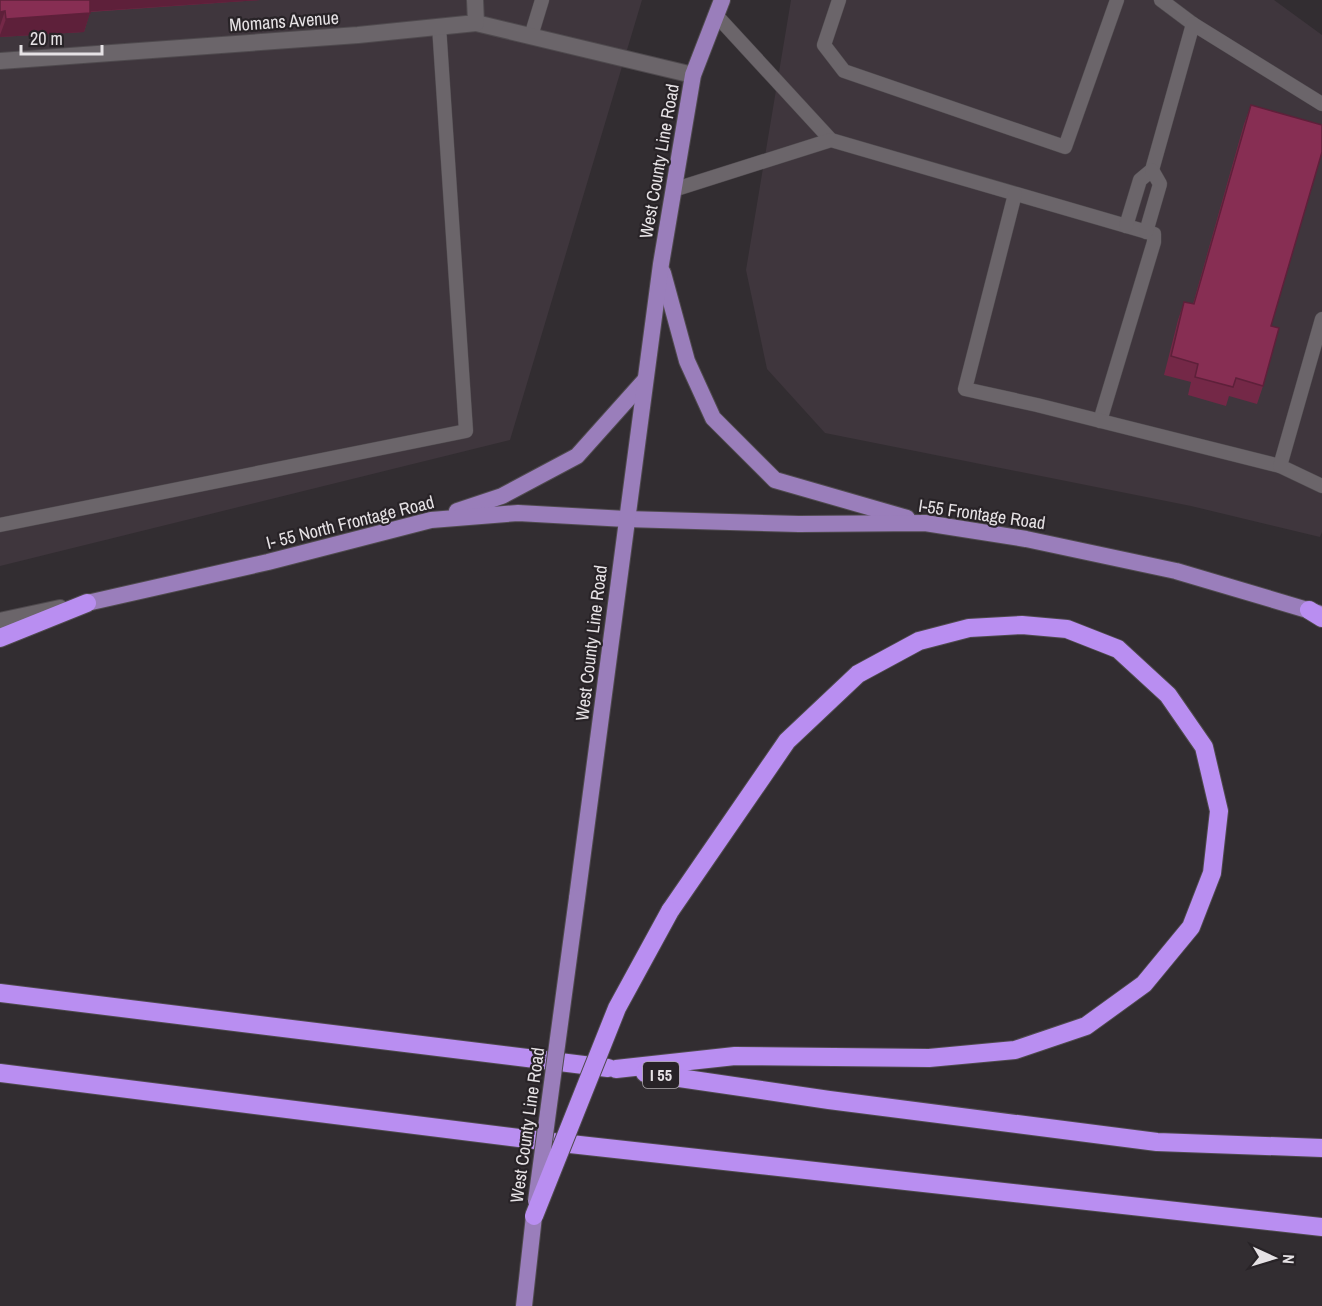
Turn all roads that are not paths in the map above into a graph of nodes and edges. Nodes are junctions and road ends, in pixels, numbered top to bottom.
1 (475, 0) edge
2 (542, 0) edge
3 (838, 0) edge
4 (1117, 0) edge
5 (1161, 0) edge
6 (719, 7) edge
7 (476, 22) junction
8 (1192, 24) junction
9 (439, 27) junction
10 (531, 36) junction
11 (0, 61) edge
12 (693, 75) junction
13 (1322, 104) edge
14 (831, 140) junction
15 (1152, 170) junction
16 (674, 190) junction
17 (1015, 194) junction
18 (1126, 226) junction
19 (1146, 232) junction
20 (661, 264) junction
21 (1322, 320) edge
22 (645, 380) junction
23 (1100, 421) junction
24 (1280, 466) junction
25 (1322, 486) edge
26 (626, 519) junction
27 (431, 520) junction
28 (925, 523) junction
29 (0, 525) edge
30 (87, 603) junction
31 (1318, 614) edge
32 (0, 621) edge
33 (0, 638) edge
34 (0, 993) edge
35 (616, 1069) junction
36 (0, 1073) edge
37 (1322, 1148) edge
38 (534, 1216) junction
39 (1322, 1227) edge
40 (524, 1301) edge

1 - 7 street
2 - 10 lane
3 - 4 lane
5 - 8 lane
6 - 12 main road, West County Line Road
6 - 14 lane
7 - 9 street, Momans Avenue
7 - 10 street
8 - 13 lane
8 - 15 lane
9 - 11 street, Momans Avenue
9 - 29 lane
10 - 12 street
12 - 16 main road, West County Line Road
14 - 16 lane
14 - 17 lane
15 - 18 lane
15 - 19 lane
16 - 20 main road, West County Line Road
17 - 18 lane
17 - 23 lane
18 - 19 lane
19 - 23 lane
20 - 22 main road, West County Line Road
20 - 28 main road
21 - 24 lane
22 - 26 main road, West County Line Road
22 - 27 main road
23 - 24 lane
24 - 25 lane
26 - 27 main road, I- 55 North Frontage Road
26 - 28 main road, I-55 Frontage Road
26 - 38 main road, West County Line Road, bridge
27 - 30 main road, I- 55 North Frontage Road
28 - 31 main road, I-55 Frontage Road
30 - 32 street
30 - 33 highway
34 - 35 highway, I 55
35 - 37 highway, I 55
35 - 38 highway, bridge
36 - 39 highway
38 - 40 main road, West County Line Road

